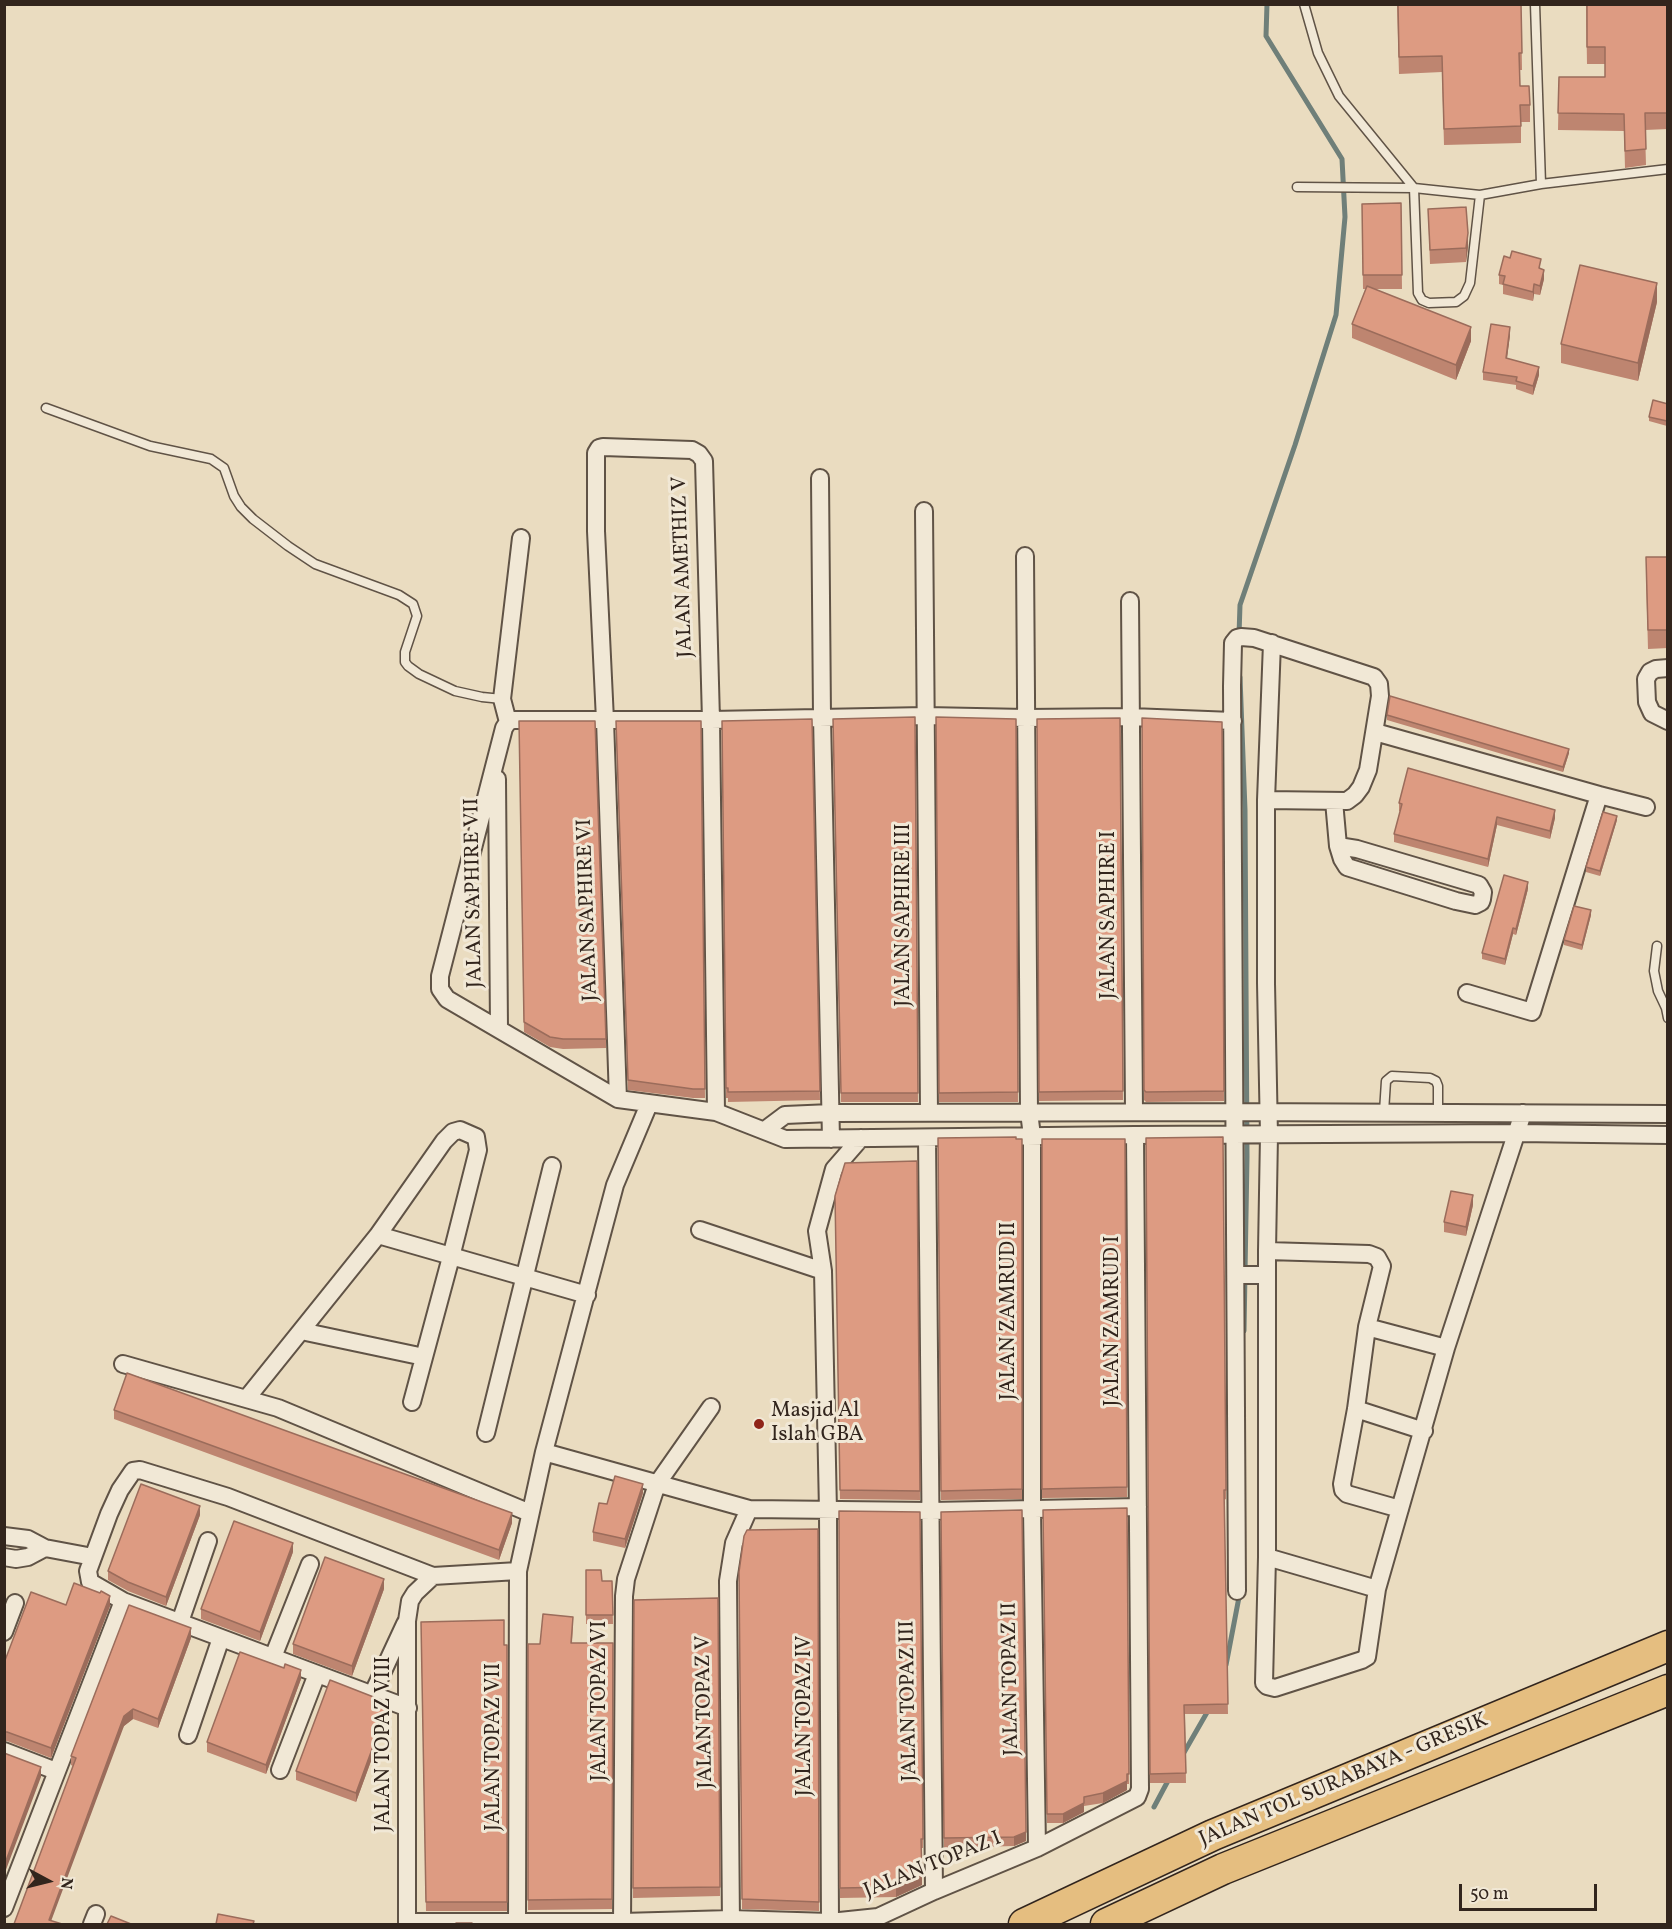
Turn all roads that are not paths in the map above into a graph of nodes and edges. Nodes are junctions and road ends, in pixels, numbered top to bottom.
1 (1304, 4) edge
2 (1535, 4) edge
3 (1668, 169) edge
4 (1540, 184) junction
5 (1297, 187) dead end
6 (1414, 188) junction
7 (1480, 195) junction
8 (46, 408) dead end
9 (820, 478) dead end
10 (924, 511) dead end
11 (596, 531) joint
12 (521, 538) dead end
13 (1025, 556) dead end
14 (1130, 601) dead end
15 (1272, 644) junction
16 (1668, 668) edge
17 (502, 699) junction
18 (926, 716) junction
19 (822, 717) junction
20 (1131, 717) junction
21 (1026, 718) junction
22 (605, 720) junction
23 (711, 720) junction
24 (1233, 721) junction
25 (1668, 721) edge
26 (508, 722) junction
27 (1375, 732) junction
28 (496, 757) junction
29 (1599, 795) junction
30 (1266, 800) junction
31 (1334, 801) junction
32 (1646, 807) dead end
33 (1338, 846) junction
34 (1656, 946) dead end
35 (1467, 993) dead end
36 (1668, 1018) edge
37 (499, 1029) junction
38 (618, 1099) junction
39 (649, 1104) junction
40 (716, 1112) junction
41 (1029, 1112) junction
42 (1134, 1112) junction
43 (1251, 1112) junction
44 (831, 1113) junction
45 (929, 1113) junction
46 (1383, 1113) junction
47 (1438, 1113) junction
48 (1523, 1113) junction
49 (1668, 1114) edge
50 (765, 1130) junction
51 (1518, 1133) junction
52 (1135, 1134) junction
53 (1239, 1135) junction
54 (1265, 1135) junction
55 (1668, 1135) edge
56 (1032, 1136) junction
57 (831, 1138) junction
58 (861, 1138) junction
59 (927, 1138) junction
60 (552, 1166) dead end
61 (700, 1230) dead end
62 (378, 1235) junction
63 (1267, 1251) junction
64 (452, 1257) junction
65 (823, 1271) junction
66 (1252, 1275) junction
67 (523, 1276) junction
68 (587, 1295) junction
69 (1367, 1327) junction
70 (301, 1331) junction
71 (1446, 1348) junction
72 (424, 1357) junction
73 (123, 1364) dead end
74 (247, 1398) junction
75 (412, 1402) dead end
76 (711, 1407) dead end
77 (1356, 1409) junction
78 (1424, 1431) junction
79 (486, 1433) dead end
80 (544, 1452) junction
81 (657, 1484) junction
82 (1138, 1508) junction
83 (749, 1509) junction
84 (1400, 1509) junction
85 (1032, 1510) junction
86 (828, 1511) junction
87 (931, 1511) junction
88 (530, 1513) junction
89 (4, 1536) edge
90 (208, 1541) dead end
91 (45, 1548) junction
92 (4, 1557) edge
93 (93, 1557) junction
94 (1268, 1557) junction
95 (310, 1564) dead end
96 (518, 1571) junction
97 (433, 1576) junction
98 (1377, 1589) junction
99 (1237, 1591) dead end
100 (123, 1601) junction
101 (15, 1603) dead end
102 (407, 1621) junction
103 (180, 1622) junction
104 (4, 1632) edge
105 (222, 1638) junction
106 (1668, 1646) edge
107 (273, 1658) junction
108 (317, 1674) junction
109 (1668, 1690) edge
110 (372, 1695) junction
111 (408, 1708) junction
112 (189, 1735) dead end
113 (4, 1751) edge
114 (280, 1770) dead end
115 (56, 1771) junction
116 (1037, 1848) junction
117 (934, 1890) junction
118 (4, 1908) edge
119 (731, 1922) edge
120 (830, 1922) junction
121 (407, 1923) edge
122 (517, 1923) edge
123 (622, 1923) edge
124 (1024, 1924) edge
125 (1106, 1924) edge

1 - 6 lane
2 - 4 lane
3 - 4 lane
4 - 7 lane
5 - 6 lane
6 - 7 lane
6 - 7 lane
8 - 17 lane
9 - 19 street
10 - 18 street, JALAN SAPHIRE III
11 - 22 street, JALAN SAPHIRE VI
11 - 23 street, JALAN AMETHIZ V
12 - 17 street
13 - 21 street, JALAN ZAMRUD II
14 - 20 street, JALAN SAPHIRE I
15 - 24 street
15 - 27 street
15 - 30 street
16 - 25 street
17 - 26 street
18 - 19 street
18 - 21 street
18 - 45 street, JALAN SAPHIRE III
19 - 23 street
19 - 44 street
20 - 21 street
20 - 24 street
20 - 42 street, JALAN SAPHIRE I
21 - 41 street, JALAN ZAMRUD II
22 - 23 street
22 - 26 street
22 - 38 street, JALAN SAPHIRE VI
23 - 40 street
24 - 43 street
26 - 28 street
27 - 29 street
27 - 31 street
28 - 37 street, JALAN SAPHIRE VII
28 - 37 street
29 - 32 street
29 - 35 street
30 - 31 street
30 - 43 street
31 - 33 street
33 - 33 street
34 - 36 lane
37 - 38 street
38 - 39 street
39 - 40 street
39 - 68 street, JALAN TOPAZ VII
40 - 50 street
41 - 42 street
41 - 45 street
41 - 56 street, JALAN ZAMRUD II
42 - 43 street
43 - 46 street
43 - 53 street
43 - 54 street
44 - 45 street
44 - 50 street
44 - 57 street
46 - 47 street
46 - 47 lane
47 - 48 street
48 - 49 street
48 - 51 street
50 - 57 street
51 - 54 street
51 - 55 street
51 - 71 street
52 - 53 street
52 - 56 street
52 - 82 street, JALAN ZAMRUD I
53 - 54 street
53 - 66 street
54 - 63 street
56 - 59 street
56 - 85 street, JALAN ZAMRUD II
57 - 58 street
58 - 59 street
58 - 65 street, JALAN TOPAZ IV
59 - 87 street, JALAN TOPAZ III
60 - 67 street
61 - 65 street
62 - 64 street
62 - 64 street
62 - 70 street
63 - 66 street
63 - 69 street
64 - 67 street
64 - 72 street
65 - 86 street, JALAN TOPAZ IV
66 - 94 street
66 - 99 street
67 - 68 street
67 - 79 street
68 - 80 street, JALAN TOPAZ VII
69 - 71 street
69 - 77 street
70 - 72 street
70 - 74 street
71 - 78 street
72 - 75 street
73 - 74 street
74 - 88 street
76 - 81 street, JALAN TOPAZ VI
77 - 78 street
77 - 84 street
78 - 84 street
80 - 81 street
80 - 88 street, JALAN TOPAZ VII
81 - 83 street
81 - 123 street, JALAN TOPAZ VI
82 - 85 street
82 - 116 street, JALAN TOPAZ I
83 - 86 street
83 - 119 street, JALAN TOPAZ V
84 - 98 street
85 - 87 street
85 - 116 street, JALAN TOPAZ II
86 - 87 street
86 - 120 street, JALAN TOPAZ IV
87 - 117 street, JALAN TOPAZ III
88 - 96 street, JALAN TOPAZ VII
89 - 91 street
90 - 103 street
91 - 92 street
91 - 93 street
93 - 97 street
93 - 100 street
94 - 98 street
94 - 98 street
95 - 107 street
96 - 97 street
96 - 122 street, JALAN TOPAZ VII
97 - 102 street, JALAN TOPAZ VIII
100 - 103 street
100 - 115 street
101 - 104 street
102 - 110 street
102 - 111 street, JALAN TOPAZ VIII
103 - 105 street
105 - 107 street
105 - 112 street
106 - 124 highway, JALAN TOL SURABAYA - GRESIK
107 - 108 street
108 - 110 street
108 - 114 street
109 - 125 highway, JALAN TOL SURABAYA - GRESIK
110 - 111 street
111 - 121 street, JALAN TOPAZ VIII
113 - 115 street
115 - 118 street
116 - 117 street, JALAN TOPAZ I
117 - 120 street, JALAN TOPAZ I
119 - 120 street, JALAN TOPAZ I
119 - 123 street, JALAN TOPAZ I
121 - 122 street, JALAN TOPAZ I
122 - 123 street, JALAN TOPAZ I

